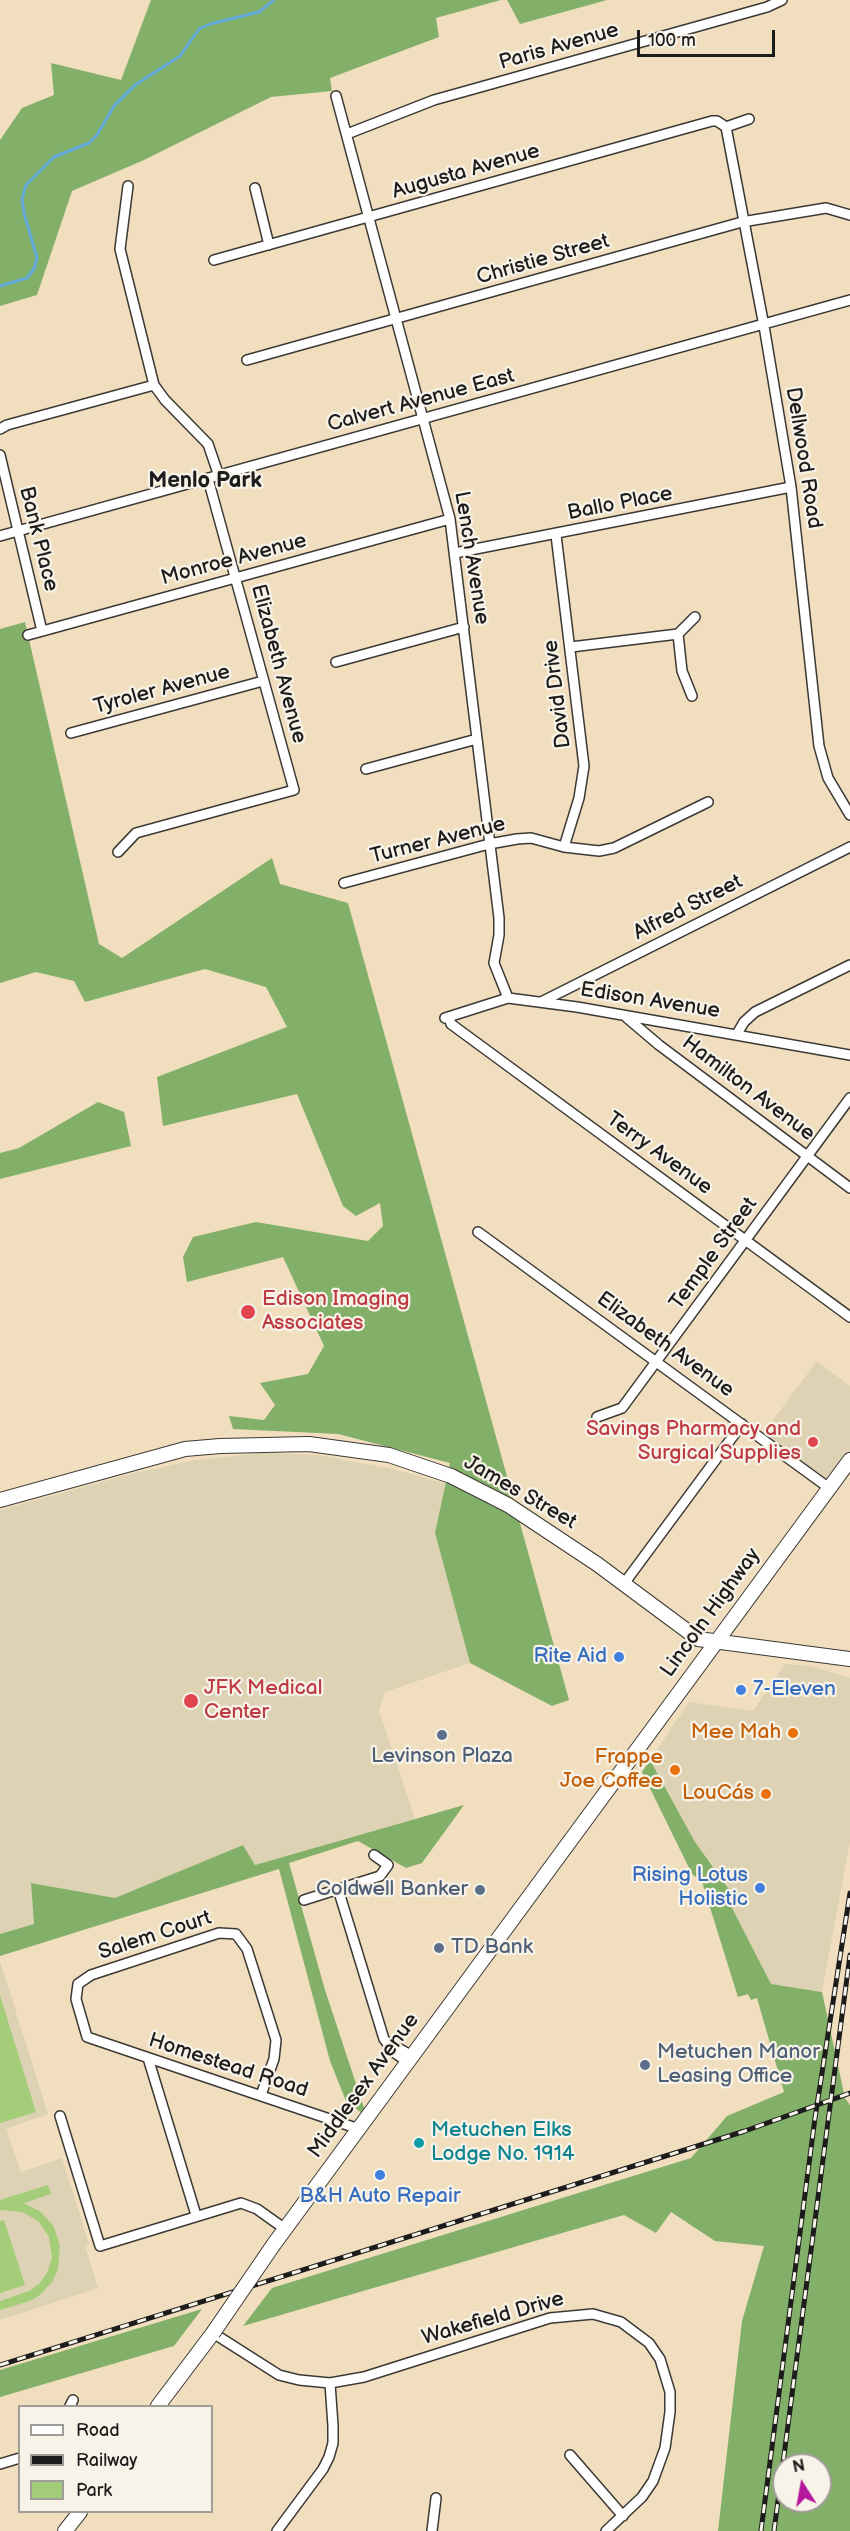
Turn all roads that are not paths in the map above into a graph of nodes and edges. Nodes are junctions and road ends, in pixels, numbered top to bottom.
1 (782, 0) edge
2 (336, 96) dead end
3 (749, 119) dead end
4 (726, 127) junction
5 (347, 134) junction
6 (128, 186) dead end
7 (255, 188) dead end
8 (850, 215) edge
9 (370, 217) junction
10 (742, 222) junction
11 (269, 245) junction
12 (214, 260) dead end
13 (850, 300) edge
14 (395, 320) junction
15 (764, 326) junction
16 (247, 360) dead end
17 (154, 385) junction
18 (423, 419) junction
19 (0, 429) edge
20 (0, 455) edge
21 (219, 476) junction
22 (208, 479) junction
23 (792, 487) junction
24 (450, 519) junction
25 (17, 531) junction
26 (556, 535) junction
27 (0, 536) edge
28 (455, 554) junction
29 (235, 578) junction
30 (695, 617) dead end
31 (464, 627) junction
32 (42, 631) junction
33 (678, 634) junction
34 (28, 635) dead end
35 (571, 647) junction
36 (336, 662) dead end
37 (263, 681) junction
38 (692, 696) dead end
39 (71, 734) dead end
40 (477, 739) junction
41 (366, 769) dead end
42 (708, 802) dead end
43 (850, 815) edge
44 (489, 844) junction
45 (564, 847) junction
46 (850, 847) edge
47 (118, 852) dead end
48 (344, 883) dead end
49 (850, 965) edge
50 (508, 998) junction
51 (541, 1002) junction
52 (447, 1017) joint
53 (626, 1017) junction
54 (737, 1034) junction
55 (850, 1055) edge
56 (850, 1098) edge
57 (807, 1157) junction
58 (850, 1188) edge
59 (478, 1232) dead end
60 (746, 1240) junction
61 (850, 1317) edge
62 (657, 1361) junction
63 (597, 1417) dead end
64 (742, 1424) junction
65 (169, 1452) junction
66 (850, 1460) edge
67 (829, 1488) junction
68 (0, 1491) edge
69 (0, 1500) edge
70 (623, 1585) junction
71 (716, 1643) junction
72 (850, 1659) edge
73 (607, 1791) joint
74 (374, 1855) dead end
75 (338, 1889) junction
76 (304, 1900) dead end
77 (87, 2037) joint
78 (148, 2058) junction
79 (410, 2059) junction
80 (261, 2095) junction
81 (60, 2116) dead end
82 (359, 2129) junction
83 (196, 2215) junction
84 (285, 2229) junction
85 (213, 2333) junction
86 (330, 2383) junction
87 (159, 2405) edge
88 (570, 2455) dead end
89 (18, 2459) edge
90 (0, 2464) edge
91 (436, 2498) dead end
92 (78, 2513) edge
93 (623, 2516) junction
94 (65, 2531) edge
95 (277, 2531) edge
96 (432, 2531) edge
97 (606, 2531) edge

1 - 5 street, Paris Avenue
2 - 5 street, Lench Avenue
3 - 4 street
4 - 9 street, Augusta Avenue
4 - 10 street, Dellwood Road
5 - 9 street, Lench Avenue
6 - 17 street
7 - 11 street
8 - 10 street, Christie Street
9 - 11 street, Augusta Avenue
9 - 14 street, Lench Avenue
10 - 14 street, Christie Street
10 - 15 street, Dellwood Road
11 - 12 street, Augusta Avenue
13 - 15 street, Calvert Avenue East
14 - 16 street, Christie Street
14 - 18 street, Lench Avenue
15 - 18 street, Calvert Avenue East
15 - 23 street, Dellwood Road
17 - 19 street
17 - 21 street
18 - 21 street, Calvert Avenue East
18 - 24 street, Lench Avenue
20 - 25 street, Bank Place
21 - 22 street, Calvert Avenue East
22 - 25 street, Calvert Avenue East
22 - 29 street, Elizabeth Avenue
23 - 26 street, Ballo Place
23 - 43 street, Dellwood Road
24 - 28 street, Lench Avenue
24 - 29 street, Monroe Avenue
25 - 27 street, Calvert Avenue East
25 - 32 street, Bank Place
26 - 28 street, Ballo Place
26 - 35 street, David Drive
28 - 31 street, Lench Avenue
29 - 32 street, Monroe Avenue
29 - 37 street, Elizabeth Avenue
30 - 33 street
31 - 36 street
31 - 40 street, Lench Avenue
32 - 34 street, Monroe Avenue
33 - 35 street
33 - 38 street
35 - 45 street, David Drive
37 - 39 street, Tyroler Avenue
37 - 47 street, Elizabeth Avenue
40 - 41 street
40 - 44 street, Lench Avenue
42 - 45 street, Turner Avenue
44 - 45 street, Turner Avenue
44 - 48 street, Turner Avenue
44 - 50 street, Lench Avenue
46 - 51 street, Alfred Street
49 - 54 street
50 - 51 street, Edison Avenue
50 - 52 street, Edison Avenue
51 - 53 street, Edison Avenue
52 - 60 street, Terry Avenue
53 - 54 street, Edison Avenue
53 - 57 street, Hamilton Avenue
54 - 55 street, Edison Avenue
56 - 57 street, Temple Street
57 - 58 street, Hamilton Avenue
57 - 60 street, Temple Street
59 - 62 street, Elizabeth Avenue
60 - 61 street, Terry Avenue
60 - 62 street, Temple Street
62 - 63 street, Temple Street
62 - 64 street, Elizabeth Avenue
64 - 67 street, Elizabeth Avenue
64 - 70 street
65 - 68 main road, James Street
65 - 69 main road, James Street
65 - 70 main road, James Street
66 - 67 main road, Lincoln Highway
67 - 71 main road, Lincoln Highway
70 - 71 main road, James Street
71 - 72 main road, James Street
71 - 73 main road, Lincoln Highway
73 - 79 main road, Middlesex Avenue
74 - 75 street
75 - 76 street
75 - 79 street
77 - 78 street, Homestead Road
77 - 80 street, Salem Court
78 - 80 street, Homestead Road
78 - 83 street
79 - 82 main road, Middlesex Avenue
80 - 82 street, Homestead Road
81 - 83 street
82 - 84 main road, Middlesex Avenue
83 - 84 street
84 - 85 main road, Middlesex Avenue, bridge
85 - 86 street, Wakefield Drive
85 - 87 main road, Middlesex Avenue
86 - 93 street, Wakefield Drive
86 - 95 street
88 - 93 street
89 - 90 street
91 - 96 street
92 - 94 main road
93 - 97 street, Wakefield Drive

